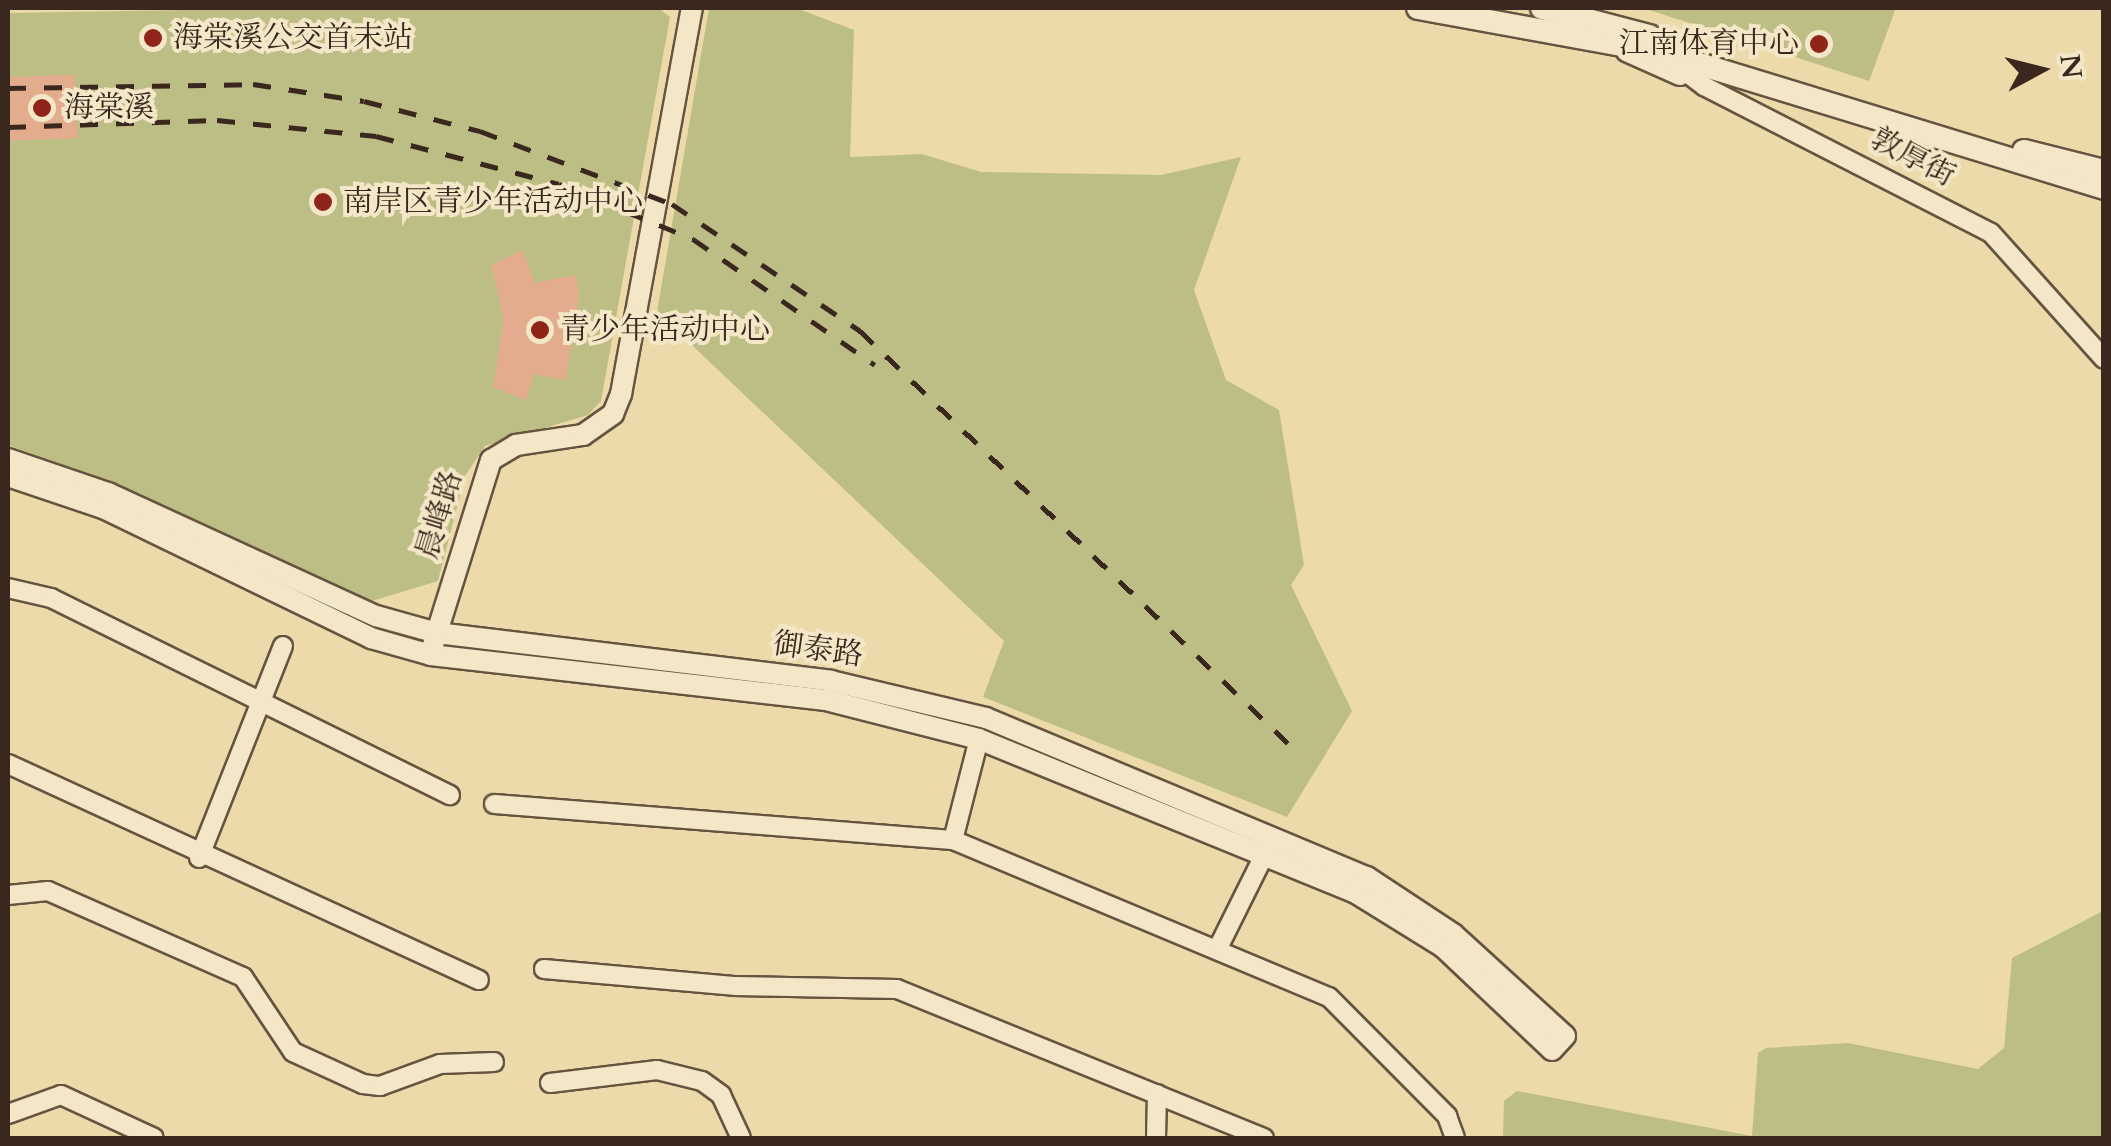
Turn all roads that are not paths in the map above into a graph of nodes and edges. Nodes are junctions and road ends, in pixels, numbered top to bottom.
1 (692, 8) edge
2 (1418, 8) edge
3 (1536, 14) edge
4 (1636, 32) junction
5 (1600, 40) junction
6 (1660, 52) junction
7 (1704, 86) junction
8 (2104, 171) edge
9 (2104, 188) edge
10 (2104, 359) edge
11 (8, 459) edge
12 (8, 476) edge
13 (8, 588) edge
14 (436, 633) junction
15 (282, 646) dead end
16 (430, 655) junction
17 (257, 700) junction
18 (979, 739) junction
19 (8, 764) edge
20 (450, 795) dead end
21 (494, 804) dead end
22 (954, 840) junction
23 (1268, 847) junction
24 (199, 858) junction
25 (8, 895) edge
26 (1217, 950) junction
27 (544, 969) dead end
28 (479, 980) dead end
29 (1559, 1043) dead end
30 (494, 1062) dead end
31 (550, 1083) dead end
32 (1157, 1094) junction
33 (8, 1114) edge
34 (154, 1138) edge
35 (741, 1138) edge
36 (1156, 1138) edge
37 (1264, 1138) edge
38 (1455, 1138) edge

1 - 14 street, 晨峰路
2 - 3 main road
3 - 4 main road
3 - 5 main road
4 - 6 street, 敦厚街
4 - 8 main road
5 - 6 main road
5 - 7 street
6 - 7 street, 敦厚街
6 - 9 main road
7 - 10 street, 敦厚街
11 - 14 street, 御泰路
12 - 16 street, 御泰路
13 - 17 street
14 - 16 street, 晨峰路
14 - 23 street, 御泰路
15 - 17 street
16 - 18 street, 御泰路
17 - 20 street
17 - 24 street
18 - 22 street
18 - 23 street, 御泰路
19 - 24 street
21 - 22 street
22 - 26 street
23 - 26 street
23 - 29 street, 御泰路
24 - 28 street
25 - 30 street
26 - 38 street
27 - 32 street
31 - 35 street
32 - 36 street
32 - 37 street
33 - 34 street

